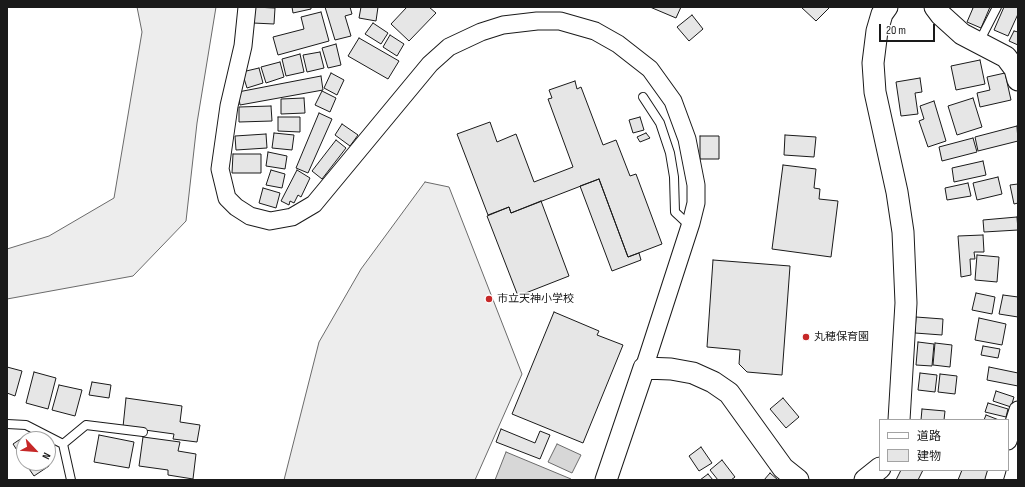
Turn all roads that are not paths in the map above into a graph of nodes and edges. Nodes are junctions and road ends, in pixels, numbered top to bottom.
1 (247, 7) edge
2 (887, 7) edge
3 (934, 7) edge
4 (997, 7) edge
5 (979, 42) junction
6 (1018, 80) edge
7 (642, 97) dead end
8 (690, 226) junction
9 (644, 368) junction
10 (1018, 410) edge
11 (899, 419) edge
12 (7, 424) edge
13 (143, 432) dead end
14 (1009, 438) edge
15 (63, 444) junction
16 (879, 469) edge
17 (71, 480) edge
18 (606, 480) edge
19 (798, 480) edge
20 (865, 480) edge

1 - 8 street
2 - 11 street
3 - 5 street
4 - 5 lane
5 - 6 street
7 - 8 lane
8 - 9 street
9 - 18 street
9 - 19 street
10 - 14 street
12 - 15 lane
13 - 15 lane
15 - 17 lane
16 - 20 street

